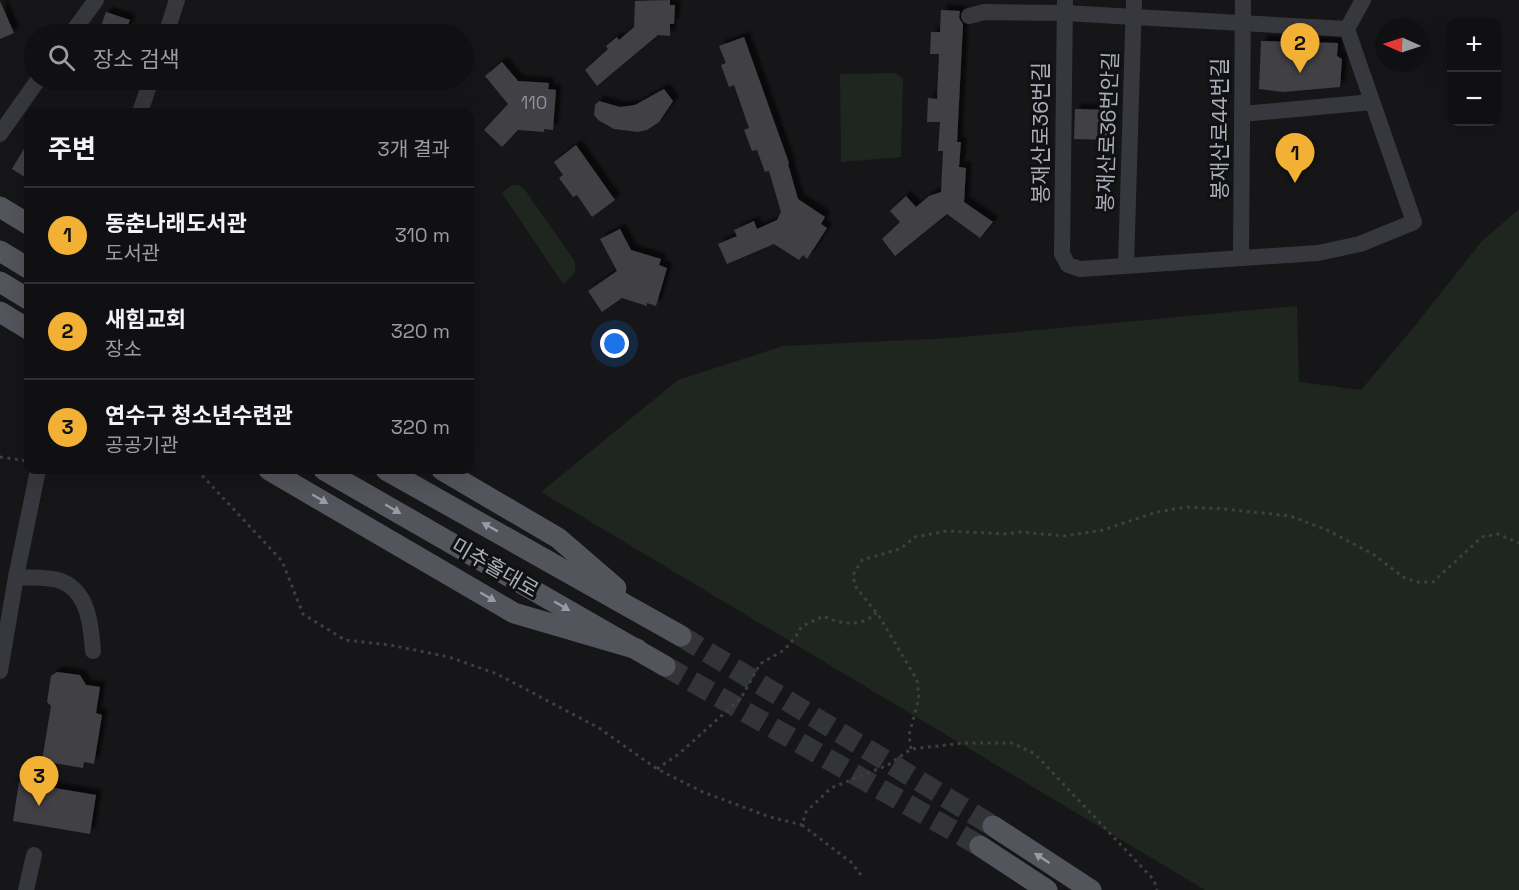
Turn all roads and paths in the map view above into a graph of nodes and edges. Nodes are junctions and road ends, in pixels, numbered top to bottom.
1 (96, 0) edge
2 (177, 0) edge
3 (1134, 0) edge
4 (1243, 0) edge
5 (1363, 0) edge
6 (1064, 7) edge
7 (969, 16) dead end
8 (1134, 17) junction
9 (78, 24) edge
10 (169, 24) edge
11 (1243, 24) junction
12 (1347, 29) junction
13 (31, 90) edge
14 (148, 90) edge
15 (1372, 102) junction
16 (141, 108) edge
17 (1242, 114) junction
18 (0, 134) edge
19 (0, 207) edge
20 (24, 222) edge
21 (0, 251) edge
22 (1241, 257) junction
23 (1126, 265) junction
24 (24, 266) edge
25 (0, 282) edge
26 (24, 297) edge
27 (0, 312) edge
28 (24, 327) edge
29 (0, 457) edge
30 (24, 460) edge
31 (37, 474) edge
32 (201, 474) edge
33 (276, 474) edge
34 (331, 474) edge
35 (393, 474) edge
36 (449, 474) edge
37 (1519, 543) edge
38 (16, 577) junction
39 (876, 612) junction
40 (651, 617) junction
41 (681, 636) tunnel mouth
42 (637, 649) junction
43 (93, 651) dead end
44 (665, 666) tunnel mouth
45 (0, 670) edge
46 (911, 749) junction
47 (657, 769) junction
48 (802, 825) junction
49 (993, 826) tunnel mouth
50 (980, 846) tunnel mouth
51 (34, 855) dead end
52 (861, 875) dead end
53 (26, 890) edge
54 (1047, 890) edge
55 (1091, 890) edge
56 (1156, 890) edge

1 - 9 street
2 - 10 street
3 - 8 street, 봉재산로36번안길
4 - 11 street, 봉재산로44번길
5 - 12 street
6 - 7 street
6 - 8 street
6 - 23 street, 봉재산로36번길
8 - 11 street
8 - 23 street, 봉재산로36번안길
11 - 12 street
11 - 17 street, 봉재산로44번길
12 - 15 street
13 - 18 street
14 - 16 street
15 - 17 street
15 - 22 street
17 - 22 street, 봉재산로44번길
19 - 20 main road
21 - 24 main road
22 - 23 street
25 - 26 main road
27 - 28 main road
29 - 30 path
31 - 38 street
32 - 47 path
33 -> 42 main road
34 -> 42 main road, 미추홀대로
40 -> 35 main road, 미추홀대로
36 - 40 main road
37 - 39 path
38 - 43 street
38 - 45 street
39 - 46 path
39 - 47 path
40 - 41 main road, 미추홀대로
42 - 44 main road, 미추홀대로
46 - 48 path
46 - 56 path
47 - 48 path
48 - 52 path
55 -> 49 main road
50 - 54 main road
51 - 53 street

